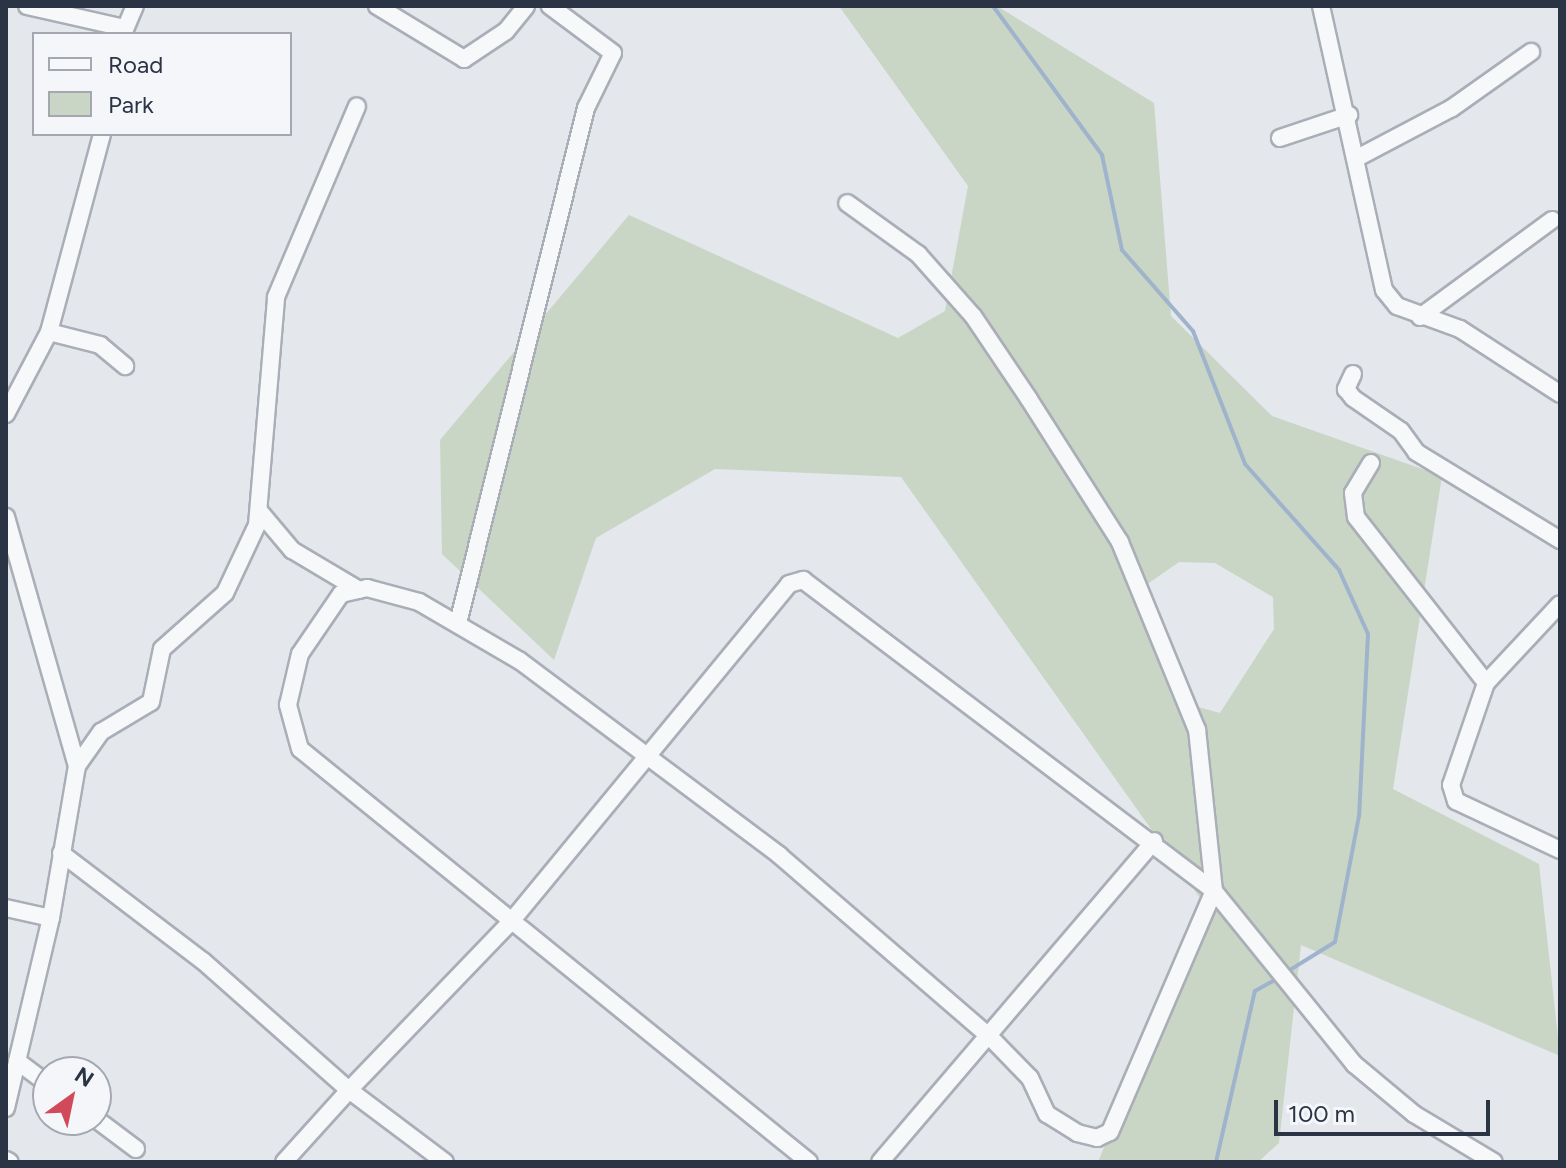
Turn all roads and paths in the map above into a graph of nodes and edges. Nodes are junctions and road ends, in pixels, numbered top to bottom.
1 (27, 6) edge
2 (135, 6) edge
3 (377, 6) edge
4 (526, 6) edge
5 (550, 6) edge
6 (1321, 6) edge
7 (124, 31) edge
8 (1531, 52) dead end
9 (357, 106) dead end
10 (1349, 115) junction
11 (101, 136) edge
12 (1280, 138) dead end
13 (1359, 157) junction
14 (847, 203) dead end
15 (1552, 220) dead end
16 (1420, 317) junction
17 (49, 332) junction
18 (125, 366) dead end
19 (1353, 374) dead end
20 (1560, 394) edge
21 (6, 414) edge
22 (1371, 463) dead end
23 (259, 510) junction
24 (7, 521) edge
25 (1560, 540) edge
26 (359, 590) junction
27 (1560, 604) edge
28 (458, 623) junction
29 (1486, 683) junction
30 (648, 758) junction
31 (77, 766) junction
32 (1154, 841) junction
33 (1560, 850) edge
34 (61, 853) junction
35 (1214, 891) junction
36 (6, 908) edge
37 (51, 918) junction
38 (509, 924) junction
39 (990, 1037) junction
40 (17, 1061) junction
41 (32, 1072) edge
42 (349, 1090) junction
43 (6, 1108) edge
44 (112, 1131) edge
45 (136, 1149) dead end
46 (284, 1162) edge
47 (445, 1162) edge
48 (809, 1162) edge
49 (880, 1162) edge
50 (1494, 1162) edge

1 - 7 street
2 - 7 street
3 - 4 street
5 - 28 street
6 - 10 street
8 - 13 street
9 - 23 street
10 - 12 street
10 - 13 street
11 - 17 street
13 - 16 street
14 - 35 street
15 - 16 street
16 - 20 street
17 - 18 street
17 - 21 street
19 - 25 street
22 - 29 street
23 - 26 street
23 - 31 street
24 - 31 street
26 - 28 street
26 - 38 street
27 - 29 street
28 - 30 street
29 - 33 street
30 - 32 street
30 - 38 street
30 - 39 street
31 - 34 street
32 - 35 street
32 - 39 street
34 - 37 street
34 - 42 street
35 - 39 street
35 - 50 street
36 - 37 street
37 - 40 street
38 - 42 street
38 - 48 street
39 - 49 street
40 - 41 street
40 - 43 street
42 - 46 street
42 - 47 street
44 - 45 street

